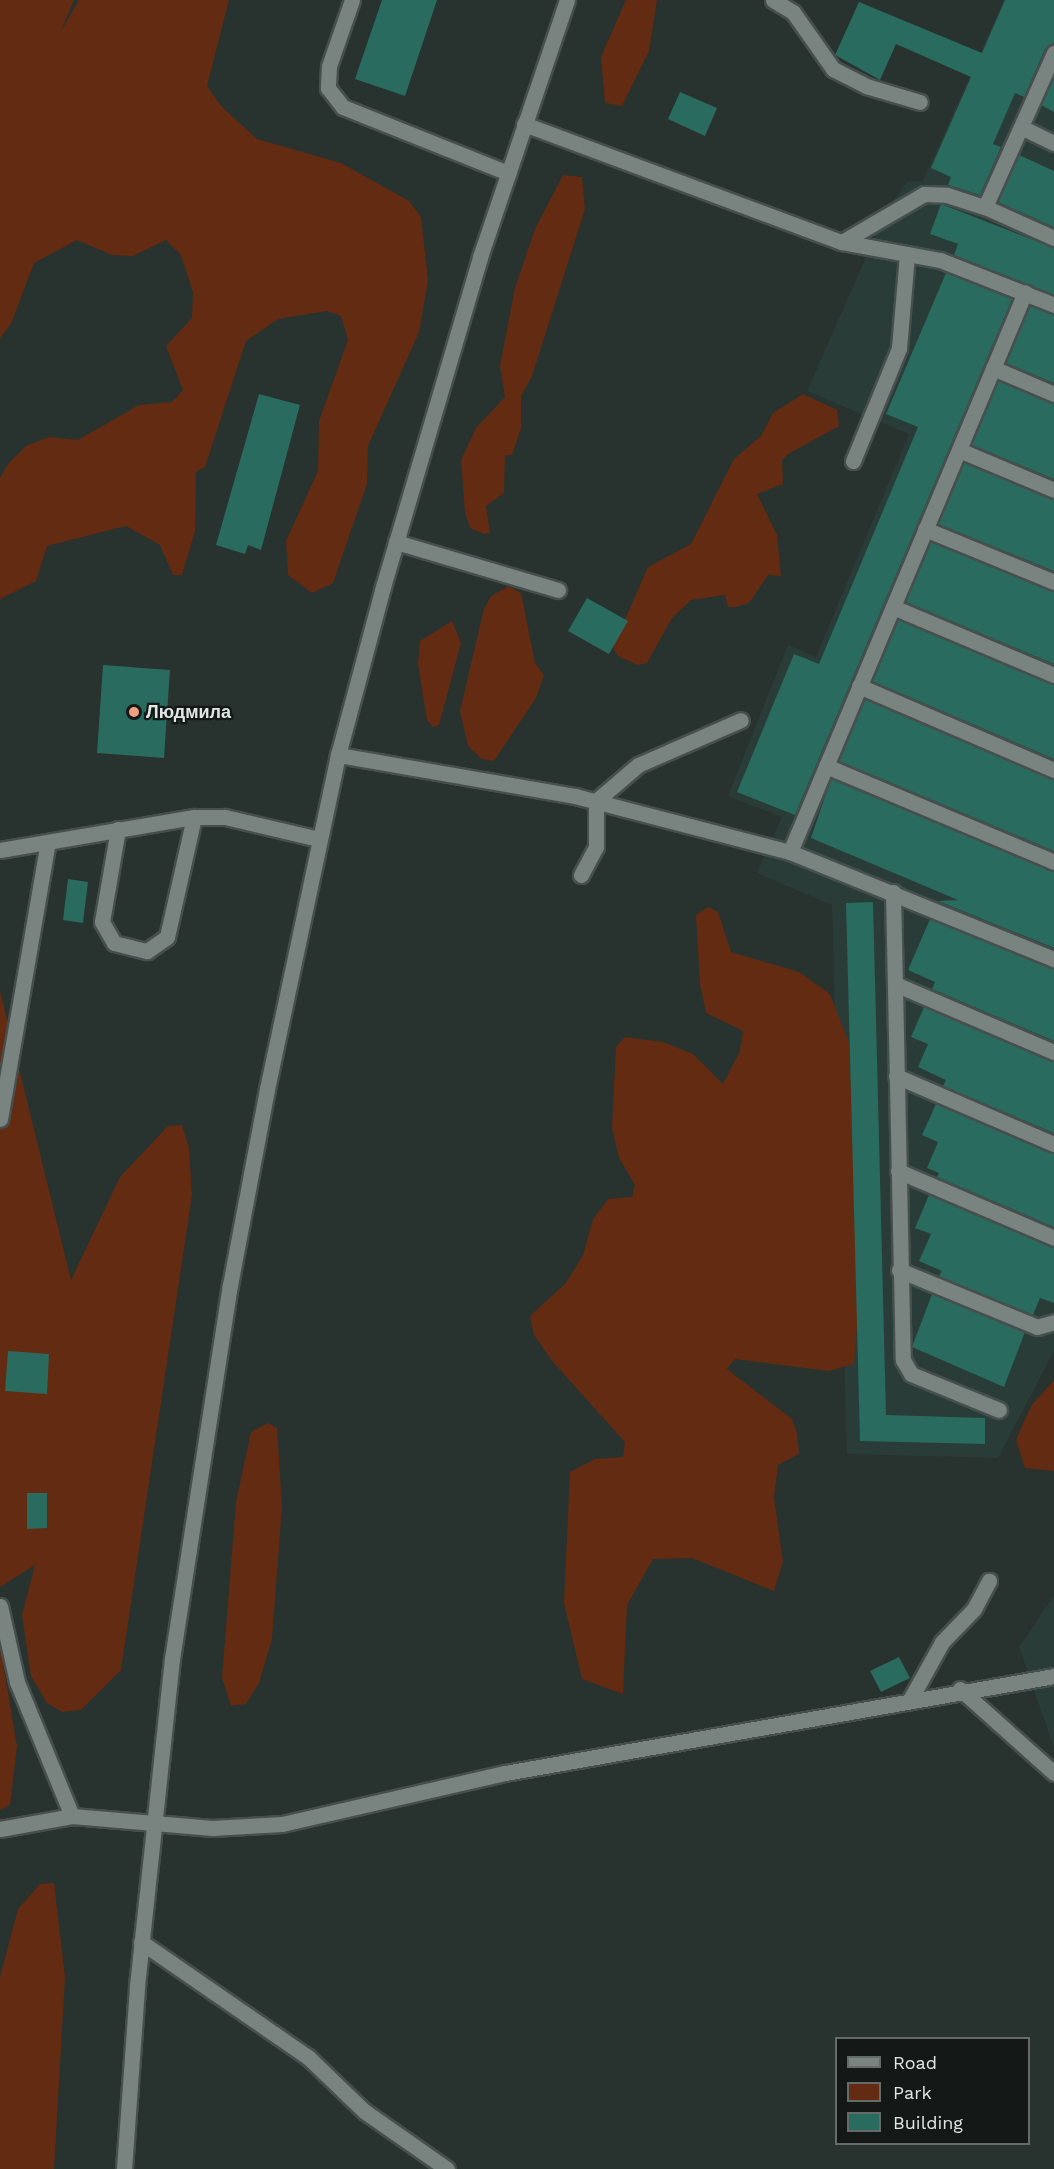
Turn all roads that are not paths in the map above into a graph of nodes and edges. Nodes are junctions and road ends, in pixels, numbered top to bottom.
1 (352, 0) edge
2 (567, 0) edge
3 (772, 0) edge
4 (1054, 53) edge
5 (920, 102) dead end
6 (524, 124) junction
7 (1021, 127) junction
8 (1054, 143) edge
9 (508, 173) junction
10 (985, 207) junction
11 (1054, 238) edge
12 (842, 242) junction
13 (907, 254) junction
14 (1025, 292) junction
15 (1054, 305) edge
16 (993, 369) junction
17 (1054, 394) edge
18 (959, 450) junction
19 (853, 461) dead end
20 (1054, 490) edge
21 (926, 529) junction
22 (396, 542) junction
23 (1054, 582) edge
24 (558, 590) dead end
25 (893, 607) junction
26 (1054, 675) edge
27 (860, 686) junction
28 (741, 720) dead end
29 (339, 755) junction
30 (826, 766) junction
31 (1054, 770) edge
32 (596, 801) junction
33 (194, 817) junction
34 (118, 829) junction
35 (319, 839) junction
36 (48, 842) junction
37 (0, 850) edge
38 (790, 852) junction
39 (1054, 862) edge
40 (581, 875) dead end
41 (893, 892) junction
42 (1054, 959) edge
43 (895, 984) junction
44 (1054, 1052) edge
45 (896, 1076) junction
46 (0, 1119) edge
47 (1054, 1144) edge
48 (898, 1171) junction
49 (1054, 1238) edge
50 (899, 1270) junction
51 (1054, 1322) edge
52 (999, 1410) dead end
53 (989, 1581) dead end
54 (0, 1606) edge
55 (1054, 1676) edge
56 (960, 1689) junction
57 (910, 1698) junction
58 (1054, 1773) edge
59 (72, 1816) junction
60 (154, 1826) junction
61 (0, 1828) edge
62 (141, 1942) junction
63 (124, 2169) edge
64 (447, 2169) edge

1 - 9 main road
2 - 6 main road
3 - 5 main road
4 - 7 main road
6 - 9 main road
6 - 12 main road
7 - 8 main road
7 - 10 main road
9 - 22 main road
10 - 11 main road
10 - 12 main road
12 - 13 main road
13 - 14 main road
13 - 19 main road
14 - 15 main road
14 - 16 main road
16 - 17 main road
16 - 18 main road
18 - 20 main road
18 - 21 main road
21 - 23 main road
21 - 25 main road
22 - 24 main road
22 - 29 main road
25 - 26 main road
25 - 27 main road
27 - 30 main road
27 - 31 main road
28 - 32 main road
29 - 32 main road
29 - 35 main road
30 - 38 main road
30 - 39 main road
32 - 38 main road
32 - 40 main road
33 - 34 main road
33 - 34 main road
33 - 35 main road
34 - 36 main road
35 - 60 main road
36 - 37 main road
36 - 46 main road
38 - 41 main road
41 - 42 main road
41 - 43 main road
43 - 44 main road
43 - 45 main road
45 - 47 main road
45 - 48 main road
48 - 49 main road
48 - 50 main road
50 - 51 main road
50 - 52 main road
53 - 57 main road
54 - 59 main road
55 - 56 main road
56 - 57 main road
56 - 58 main road
57 - 60 main road
59 - 60 main road
59 - 61 main road
60 - 62 main road
62 - 63 main road
62 - 64 main road

